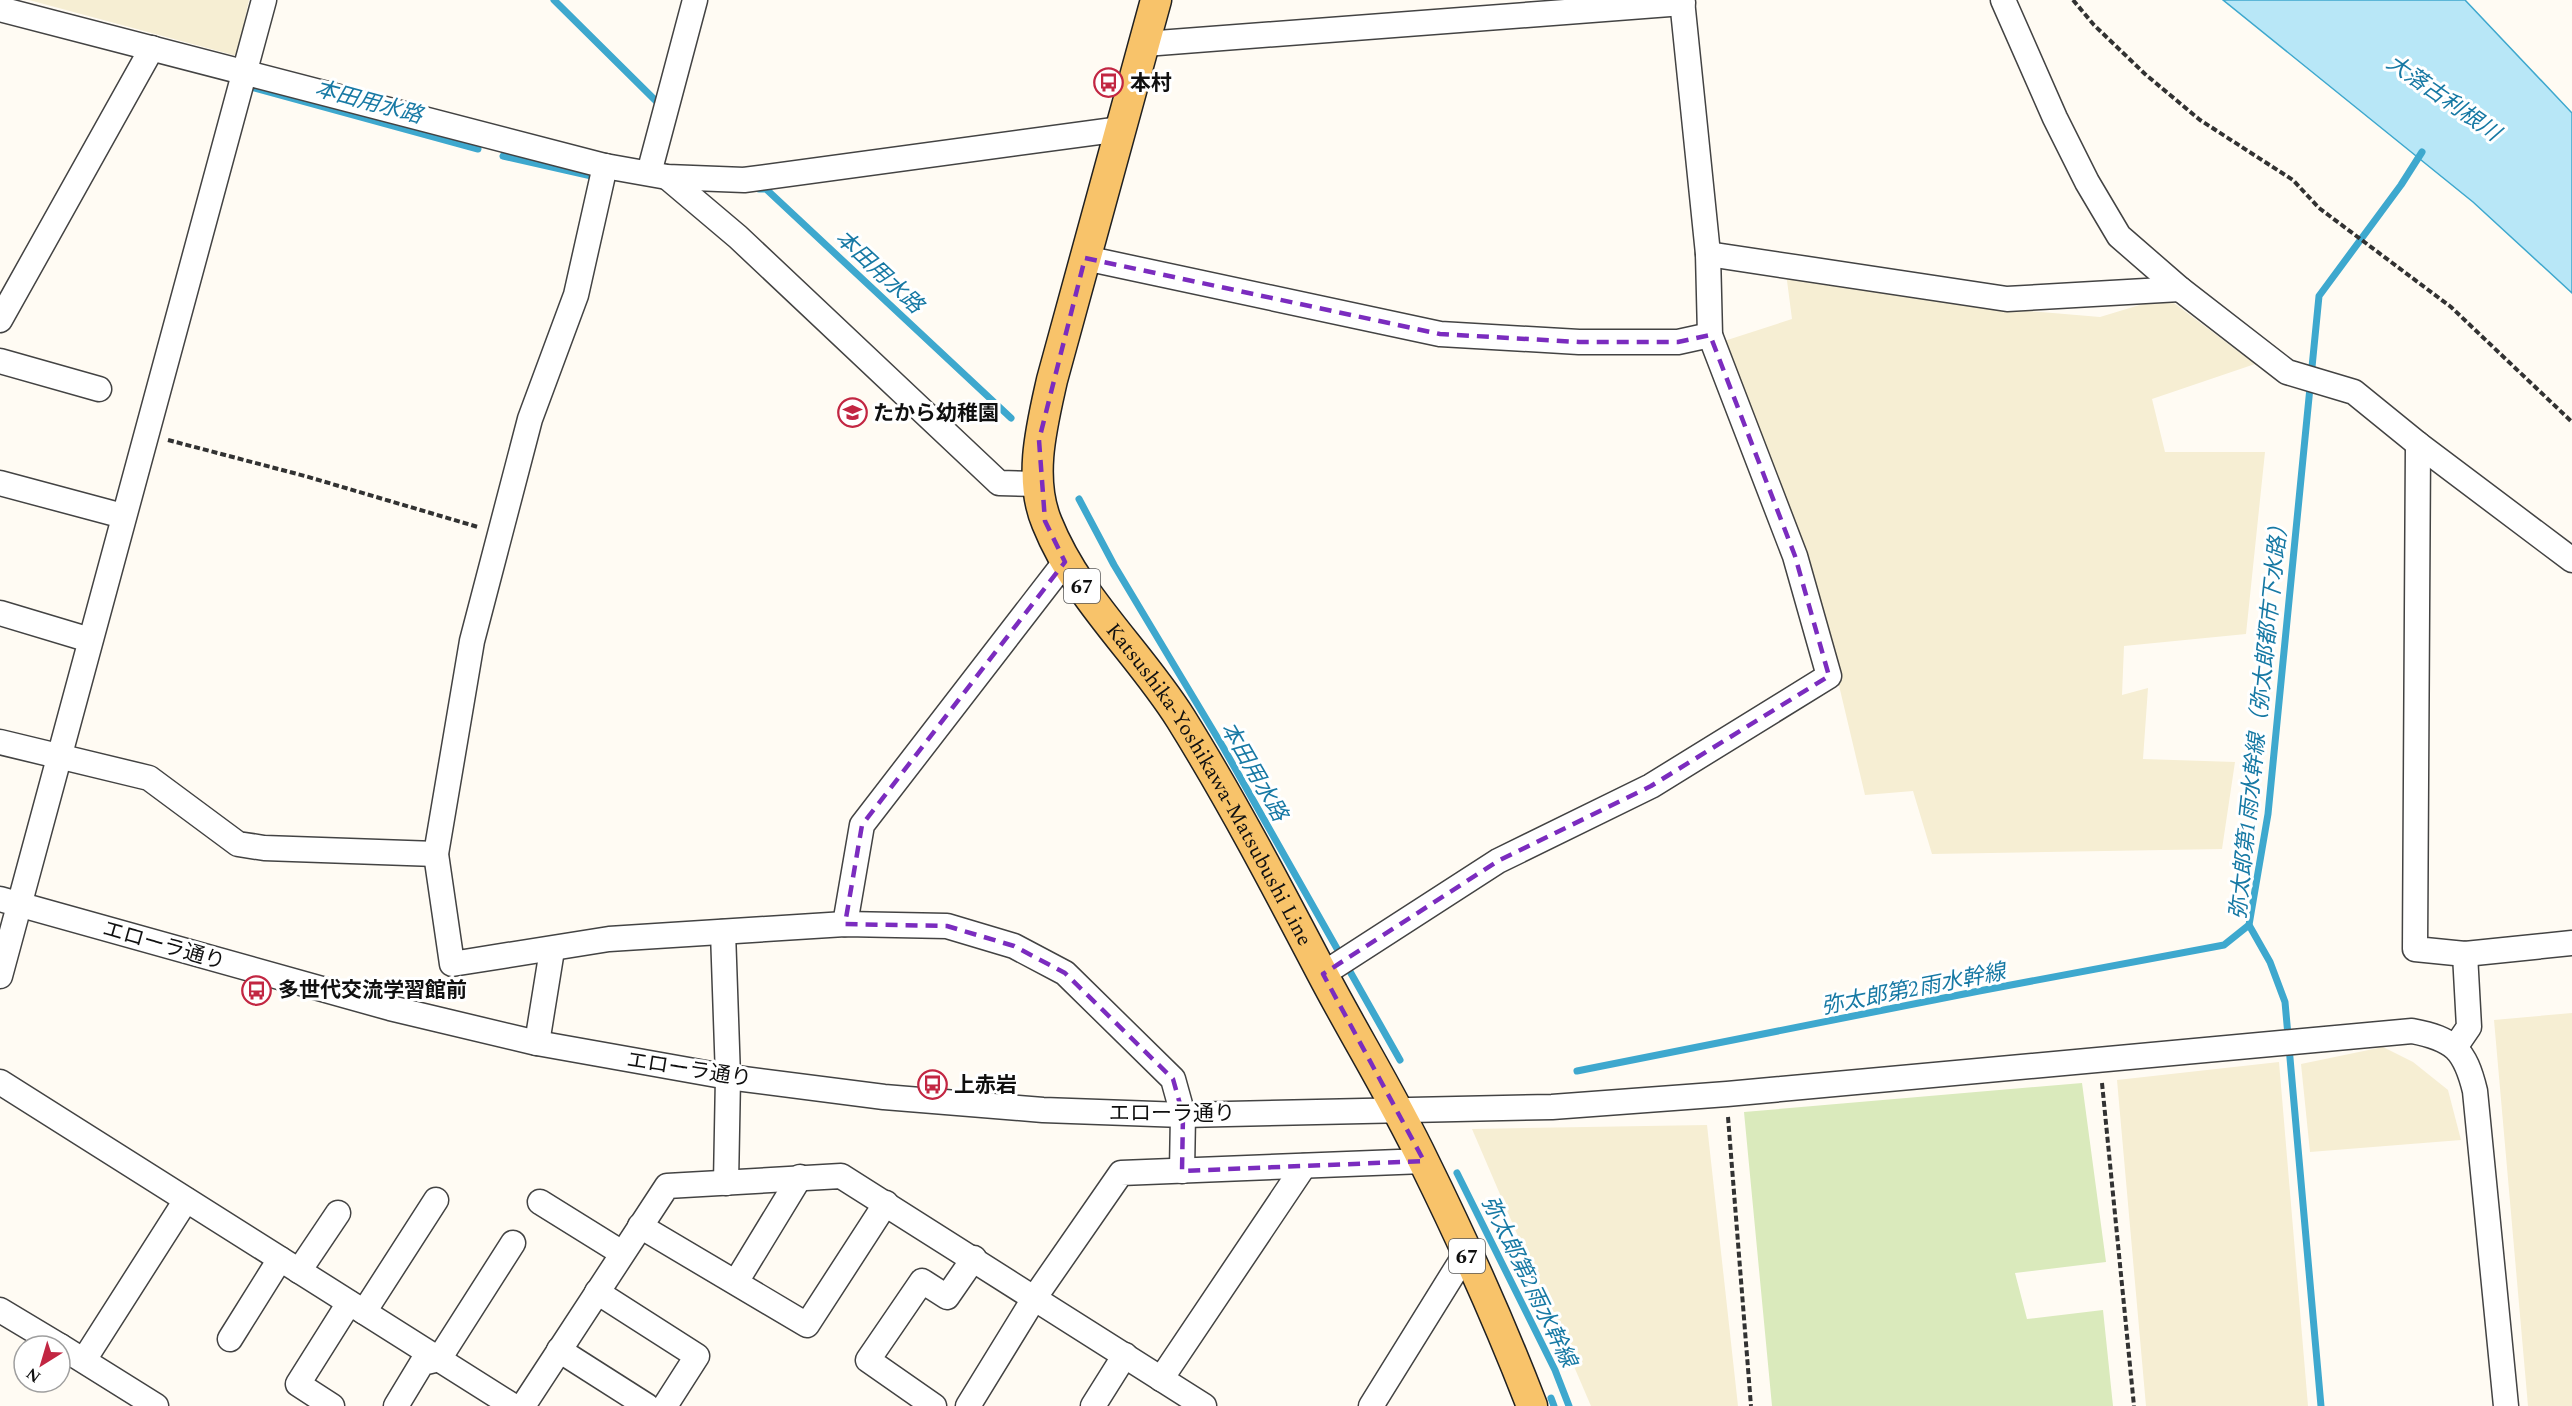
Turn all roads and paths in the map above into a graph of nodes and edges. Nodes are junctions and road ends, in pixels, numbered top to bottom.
1 (264, 0) edge
2 (695, 0) edge
3 (1156, 0) edge
4 (2003, 0) edge
5 (2073, 0) edge
6 (1683, 1) edge
7 (0, 9) edge
8 (1145, 44) junction
9 (152, 48) junction
10 (244, 72) junction
11 (1121, 129) junction
12 (605, 166) junction
13 (658, 175) junction
14 (1708, 254) junction
15 (1085, 258) junction
16 (2180, 289) junction
17 (0, 320) edge
18 (1710, 335) junction
19 (0, 361) edge
20 (99, 389) dead end
21 (2572, 422) edge
22 (146, 435) junction
23 (2418, 444) junction
24 (0, 483) edge
25 (1039, 484) junction
26 (123, 516) junction
27 (499, 533) junction
28 (2572, 560) edge
29 (1065, 562) junction
30 (0, 614) edge
31 (90, 640) junction
32 (0, 742) edge
33 (58, 756) junction
34 (436, 854) junction
35 (9, 902) edge
36 (844, 924) junction
37 (723, 932) junction
38 (2572, 943) edge
39 (552, 950) junction
40 (2465, 954) junction
41 (1323, 974) junction
42 (0, 976) edge
43 (537, 1043) junction
44 (2456, 1046) junction
45 (2100, 1058) junction
46 (728, 1077) junction
47 (0, 1082) edge
48 (1726, 1094) junction
49 (1397, 1109) junction
50 (1184, 1114) junction
51 (1424, 1161) junction
52 (1304, 1166) junction
53 (1182, 1171) junction
54 (800, 1177) junction
55 (726, 1183) junction
56 (186, 1200) junction
57 (436, 1200) dead end
58 (540, 1202) dead end
59 (886, 1203) junction
60 (338, 1213) dead end
61 (640, 1226) junction
62 (513, 1244) dead end
63 (622, 1253) junction
64 (1466, 1253) junction
65 (974, 1258) junction
66 (289, 1265) junction
67 (736, 1282) junction
68 (597, 1292) junction
69 (1035, 1297) junction
70 (357, 1308) junction
71 (0, 1310) edge
72 (40, 1334) edge
73 (230, 1339) dead end
74 (559, 1350) junction
75 (72, 1353) edge
76 (1125, 1355) junction
77 (439, 1359) junction
78 (84, 1360) junction
79 (1161, 1379) junction
80 (1179, 1400) edge
81 (156, 1406) edge
82 (332, 1406) edge
83 (396, 1406) edge
84 (513, 1406) edge
85 (523, 1406) edge
86 (647, 1406) edge
87 (665, 1406) edge
88 (934, 1406) edge
89 (968, 1406) edge
90 (1093, 1406) edge
91 (1204, 1406) edge
92 (1371, 1406) edge
93 (1532, 1406) edge
94 (1751, 1406) edge
95 (2134, 1406) edge
96 (2506, 1406) edge

1 - 10 street
2 - 13 street
3 - 8 main road, Katsushika-Yoshikawa-Matsubushi Line / 67
4 - 16 street
5 - 21 path
6 - 8 street
6 - 14 street
7 - 9 street
8 - 11 main road, Katsushika-Yoshikawa-Matsubushi Line / 67
9 - 10 street
9 - 17 street
10 - 12 street
10 - 22 street
11 - 13 street
11 - 15 main road, Katsushika-Yoshikawa-Matsubushi Line / 67
12 - 13 street
12 - 27 street
13 - 25 street
14 - 16 street
14 - 18 street
15 - 18 street
15 - 25 main road, Katsushika-Yoshikawa-Matsubushi Line / 67
16 - 23 street
18 - 41 street
19 - 20 street
22 - 26 street
22 - 27 path
23 - 28 street
23 - 40 street
24 - 26 street
25 - 29 main road, Katsushika-Yoshikawa-Matsubushi Line / 67
26 - 31 street
27 - 34 street
29 - 36 street
29 - 41 main road, Katsushika-Yoshikawa-Matsubushi Line / 67
30 - 31 street
31 - 33 street
32 - 33 street
33 - 34 street
33 - 35 street
34 - 39 street
35 - 42 street
35 - 43 street, エローラ通り
36 - 37 street
36 - 50 street
37 - 39 street
37 - 46 street
38 - 40 street
39 - 43 street
40 - 44 street
41 - 49 main road, Katsushika-Yoshikawa-Matsubushi Line / 67
43 - 46 street, エローラ通り
44 - 45 street, エローラ通り
44 - 96 street
45 - 48 street, エローラ通り
45 - 95 path
46 - 50 street, エローラ通り
46 - 55 street
47 - 56 street
48 - 49 street, エローラ通り
48 - 94 path
49 - 50 street, エローラ通り
49 - 51 main road, Katsushika-Yoshikawa-Matsubushi Line / 67
50 - 53 street
51 - 52 street
51 - 64 main road, Katsushika-Yoshikawa-Matsubushi Line / 67
52 - 53 street
52 - 79 street
53 - 69 street
54 - 55 street
54 - 59 street
54 - 67 street
55 - 61 street
56 - 66 street
56 - 78 street
57 - 70 street
58 - 63 street
59 - 65 street
59 - 67 street
60 - 66 street
61 - 63 street
61 - 67 street
62 - 77 street
63 - 68 street
64 - 92 street
64 - 93 main road, Katsushika-Yoshikawa-Matsubushi Line / 67
65 - 69 street
65 - 88 street
66 - 70 street
66 - 73 street
68 - 74 street
68 - 87 street
69 - 76 street
69 - 89 street
70 - 77 street
70 - 82 street
71 - 72 street
74 - 85 street
74 - 86 street
75 - 78 street
76 - 79 street
76 - 90 street
77 - 83 street
77 - 84 street
78 - 81 street
79 - 80 street
80 - 91 street

